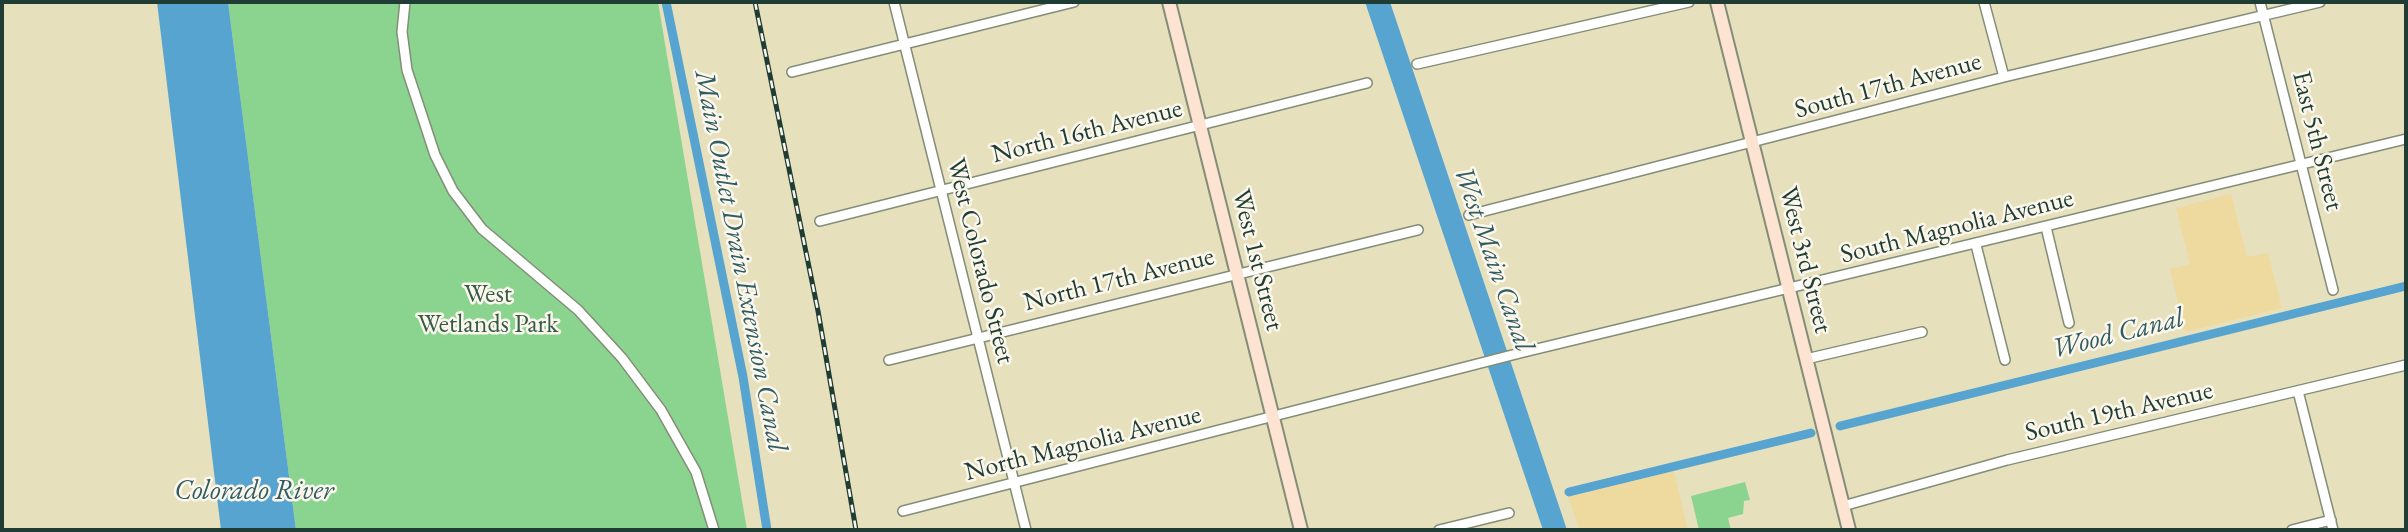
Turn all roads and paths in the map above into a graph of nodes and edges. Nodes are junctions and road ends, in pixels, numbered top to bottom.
1 (405, 2) edge
2 (894, 2) edge
3 (1073, 2) edge
4 (1169, 2) edge
5 (1689, 2) edge
6 (1717, 2) edge
7 (1984, 2) edge
8 (2260, 2) edge
9 (2320, 2) edge
10 (2263, 15) junction
11 (904, 43) junction
12 (1417, 64) dead end
13 (792, 72) dead end
14 (2004, 77) junction
15 (1367, 83) dead end
16 (1200, 126) junction
17 (2406, 139) edge
18 (1752, 143) junction
19 (2301, 164) junction
20 (941, 190) junction
21 (1468, 215) dead end
22 (820, 221) dead end
23 (2046, 227) junction
24 (1418, 230) dead end
25 (1976, 244) junction
26 (1237, 272) junction
27 (1789, 289) junction
28 (2333, 290) dead end
29 (2069, 323) dead end
30 (1922, 332) dead end
31 (978, 337) junction
32 (888, 359) dead end
33 (1806, 359) junction
34 (2004, 360) dead end
35 (2406, 365) edge
36 (2298, 391) junction
37 (1273, 417) junction
38 (1014, 483) junction
39 (1843, 506) junction
40 (902, 511) dead end
41 (1509, 513) dead end
42 (2332, 525) edge
43 (714, 530) edge
44 (1026, 530) edge
45 (1301, 530) edge
46 (1439, 530) edge
47 (1849, 530) edge
48 (2291, 530) edge

1 - 43 street
2 - 11 street, West Colorado Street
3 - 11 street
4 - 16 main road, West 1st Street
5 - 12 street
6 - 18 main road, West 3rd Street
7 - 14 street
8 - 10 street, East 5th Street
9 - 10 street, South 17th Avenue
10 - 14 street, South 17th Avenue
10 - 19 street, East 5th Street
11 - 13 street
11 - 20 street, West Colorado Street
14 - 18 street, South 17th Avenue
15 - 16 street, North 16th Avenue
16 - 20 street, North 16th Avenue
16 - 26 main road, West 1st Street
17 - 19 street, South Magnolia Avenue
18 - 21 street, South 17th Avenue
18 - 27 main road, West 3rd Street
19 - 23 street, South Magnolia Avenue
19 - 28 street, East 5th Street
20 - 22 street, North 16th Avenue
20 - 31 street, West Colorado Street
23 - 25 street, South Magnolia Avenue
23 - 29 street
24 - 26 street
25 - 27 street, South Magnolia Avenue
25 - 34 street
26 - 31 street, North 17th Avenue
26 - 37 main road, West 1st Street
27 - 33 main road, West 3rd Street
27 - 37 street, South Magnolia Avenue
30 - 33 street
31 - 32 street, North 17th Avenue
31 - 38 street, West Colorado Street
33 - 39 main road, West 3rd Street
35 - 36 street, South 19th Avenue
36 - 39 street, South 19th Avenue
36 - 42 street
37 - 38 street, North Magnolia Avenue
37 - 45 main road, West 1st Street
38 - 40 street, North Magnolia Avenue
38 - 44 street, West Colorado Street
39 - 47 main road, West 3rd Street
41 - 46 street
42 - 48 street

